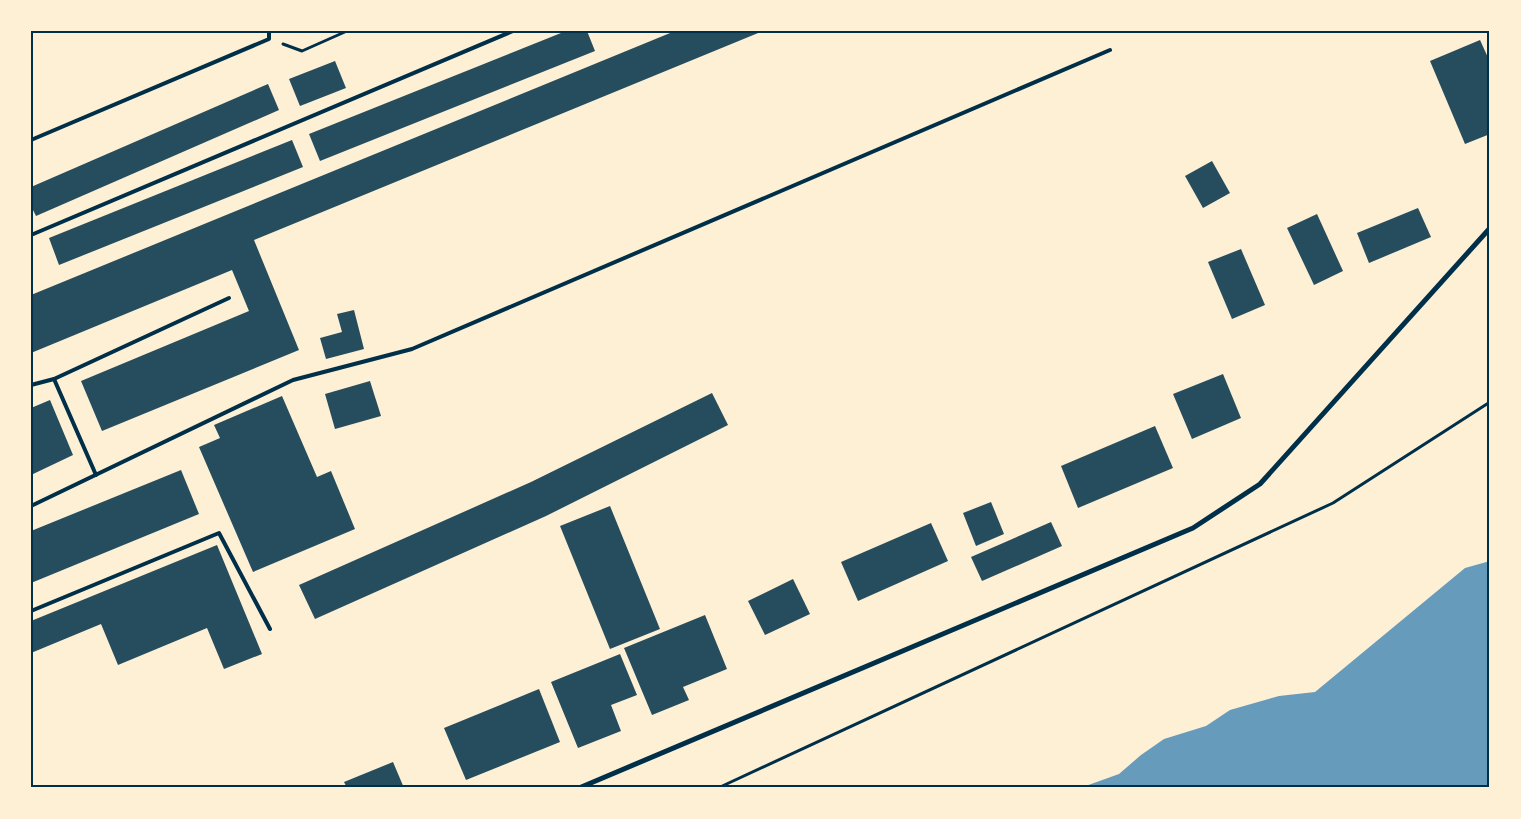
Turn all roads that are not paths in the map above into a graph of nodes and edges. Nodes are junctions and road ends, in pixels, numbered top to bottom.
1 (269, 31) edge
2 (513, 31) edge
3 (1110, 50) dead end
4 (31, 140) edge
5 (1490, 228) edge
6 (31, 235) edge
7 (229, 298) dead end
8 (54, 379) junction
9 (31, 385) edge
10 (96, 475) junction
11 (31, 506) edge
12 (31, 611) edge
13 (270, 629) dead end
14 (579, 788) edge

1 - 4 lane
2 - 6 lane
3 - 10 lane
5 - 14 street
7 - 8 lane
8 - 9 lane
8 - 10 lane
10 - 11 lane
12 - 13 lane

